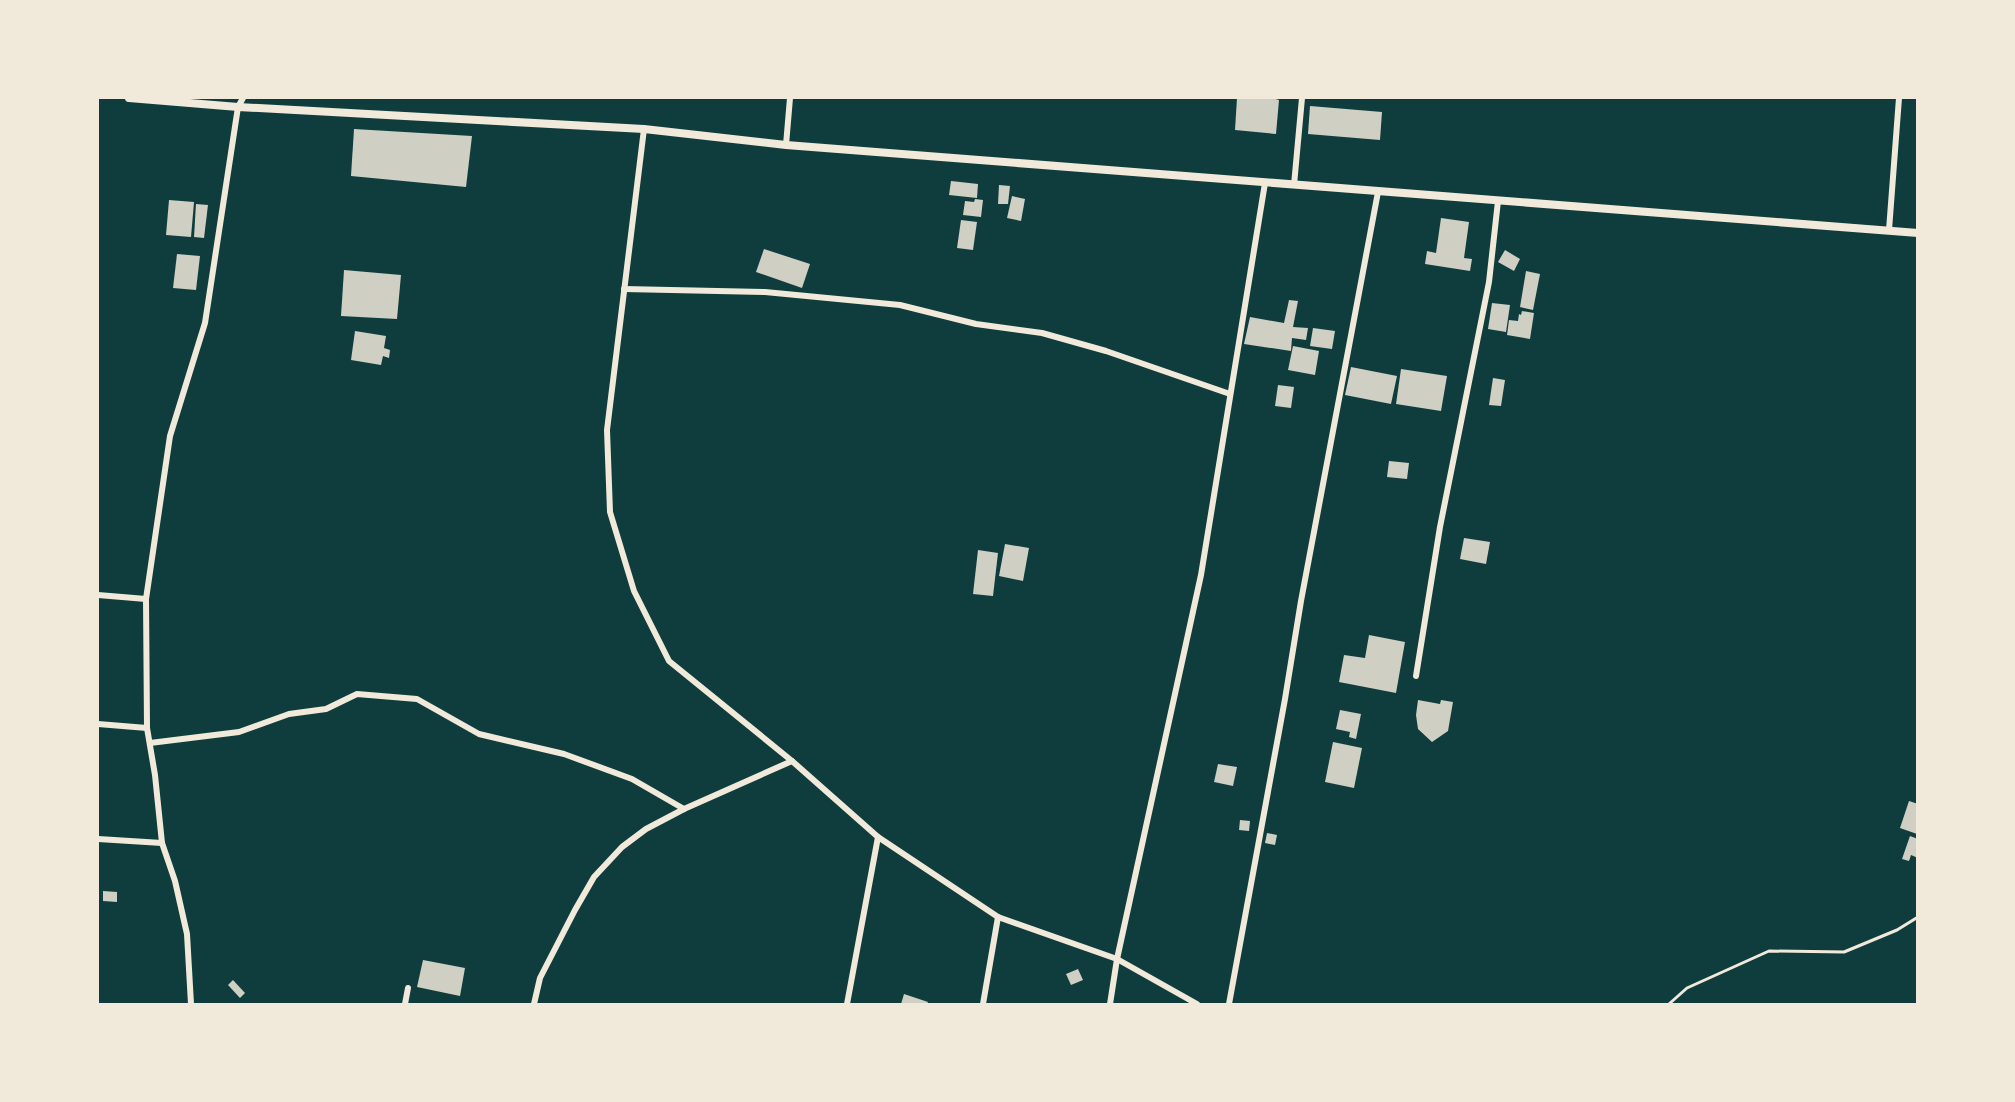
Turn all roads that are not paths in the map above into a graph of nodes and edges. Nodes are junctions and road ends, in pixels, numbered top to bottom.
1 (129, 98) edge
2 (243, 98) edge
3 (790, 98) edge
4 (1302, 98) edge
5 (1899, 98) edge
6 (238, 107) junction
7 (644, 129) junction
8 (786, 145) junction
9 (1265, 183) junction
10 (1294, 185) junction
11 (1378, 192) junction
12 (1498, 201) junction
13 (1889, 230) junction
14 (1917, 233) edge
15 (624, 289) junction
16 (1230, 394) junction
17 (98, 595) edge
18 (146, 599) junction
19 (1416, 676) dead end
20 (98, 724) edge
21 (147, 728) junction
22 (150, 743) junction
23 (792, 761) junction
24 (684, 809) junction
25 (878, 837) junction
26 (98, 838) edge
27 (162, 843) junction
28 (998, 917) junction
29 (1117, 959) junction
30 (408, 988) dead end
31 (191, 1005) edge
32 (405, 1005) edge
33 (534, 1005) edge
34 (847, 1005) edge
35 (983, 1005) edge
36 (1110, 1005) edge
37 (1197, 1005) edge
38 (1229, 1005) edge

1 - 6 street
2 - 6 street
3 - 8 street
4 - 10 street
5 - 13 street
6 - 7 street
6 - 18 street
7 - 8 street
7 - 15 street
8 - 9 street
9 - 10 street
9 - 16 street
10 - 11 street
11 - 12 street
11 - 38 street
12 - 13 street
12 - 19 street
13 - 14 street
15 - 16 street
15 - 23 street
16 - 29 street
17 - 18 street
18 - 21 street
20 - 21 street
21 - 22 street
22 - 24 street
22 - 27 street
23 - 24 street
23 - 25 street
24 - 33 street
25 - 28 street
25 - 34 street
26 - 27 street
27 - 31 street
28 - 29 street
28 - 35 street
29 - 36 street
29 - 37 street
30 - 32 street

